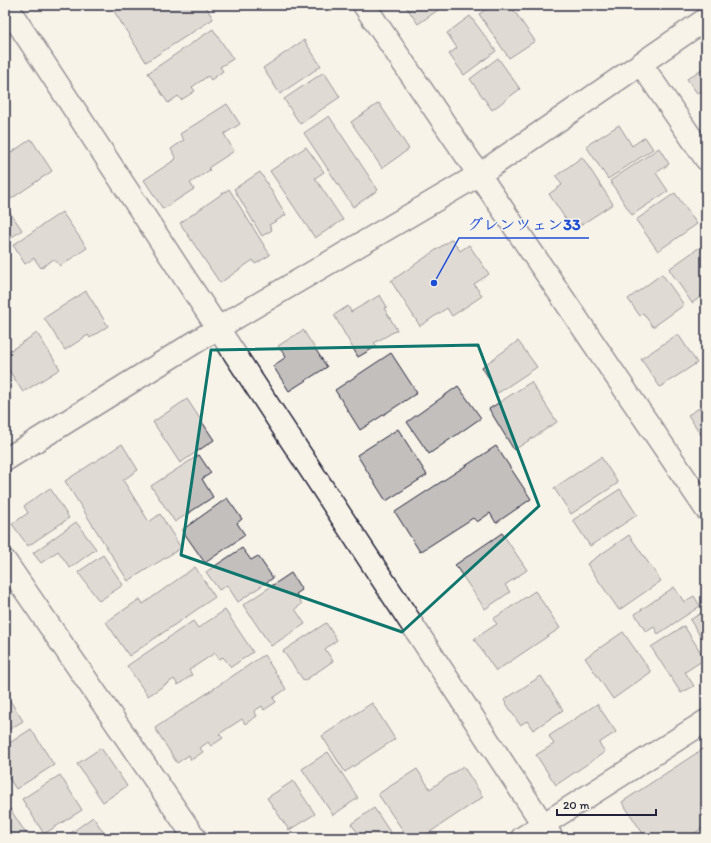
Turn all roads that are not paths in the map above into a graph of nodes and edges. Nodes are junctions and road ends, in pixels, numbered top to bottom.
1 (6, 5) edge
2 (364, 5) edge
3 (706, 20) edge
4 (641, 64) junction
5 (706, 159) edge
6 (480, 174) junction
7 (218, 328) junction
8 (5, 460) edge
9 (706, 509) edge
10 (5, 561) edge
11 (706, 721) edge
12 (548, 831) edge
13 (195, 838) edge
14 (522, 838) edge

1 - 7 street
2 - 6 street
3 - 4 street
4 - 5 street
4 - 6 street
6 - 7 street
6 - 9 street
7 - 8 street
7 - 12 street
10 - 13 street
11 - 12 street
12 - 14 street

